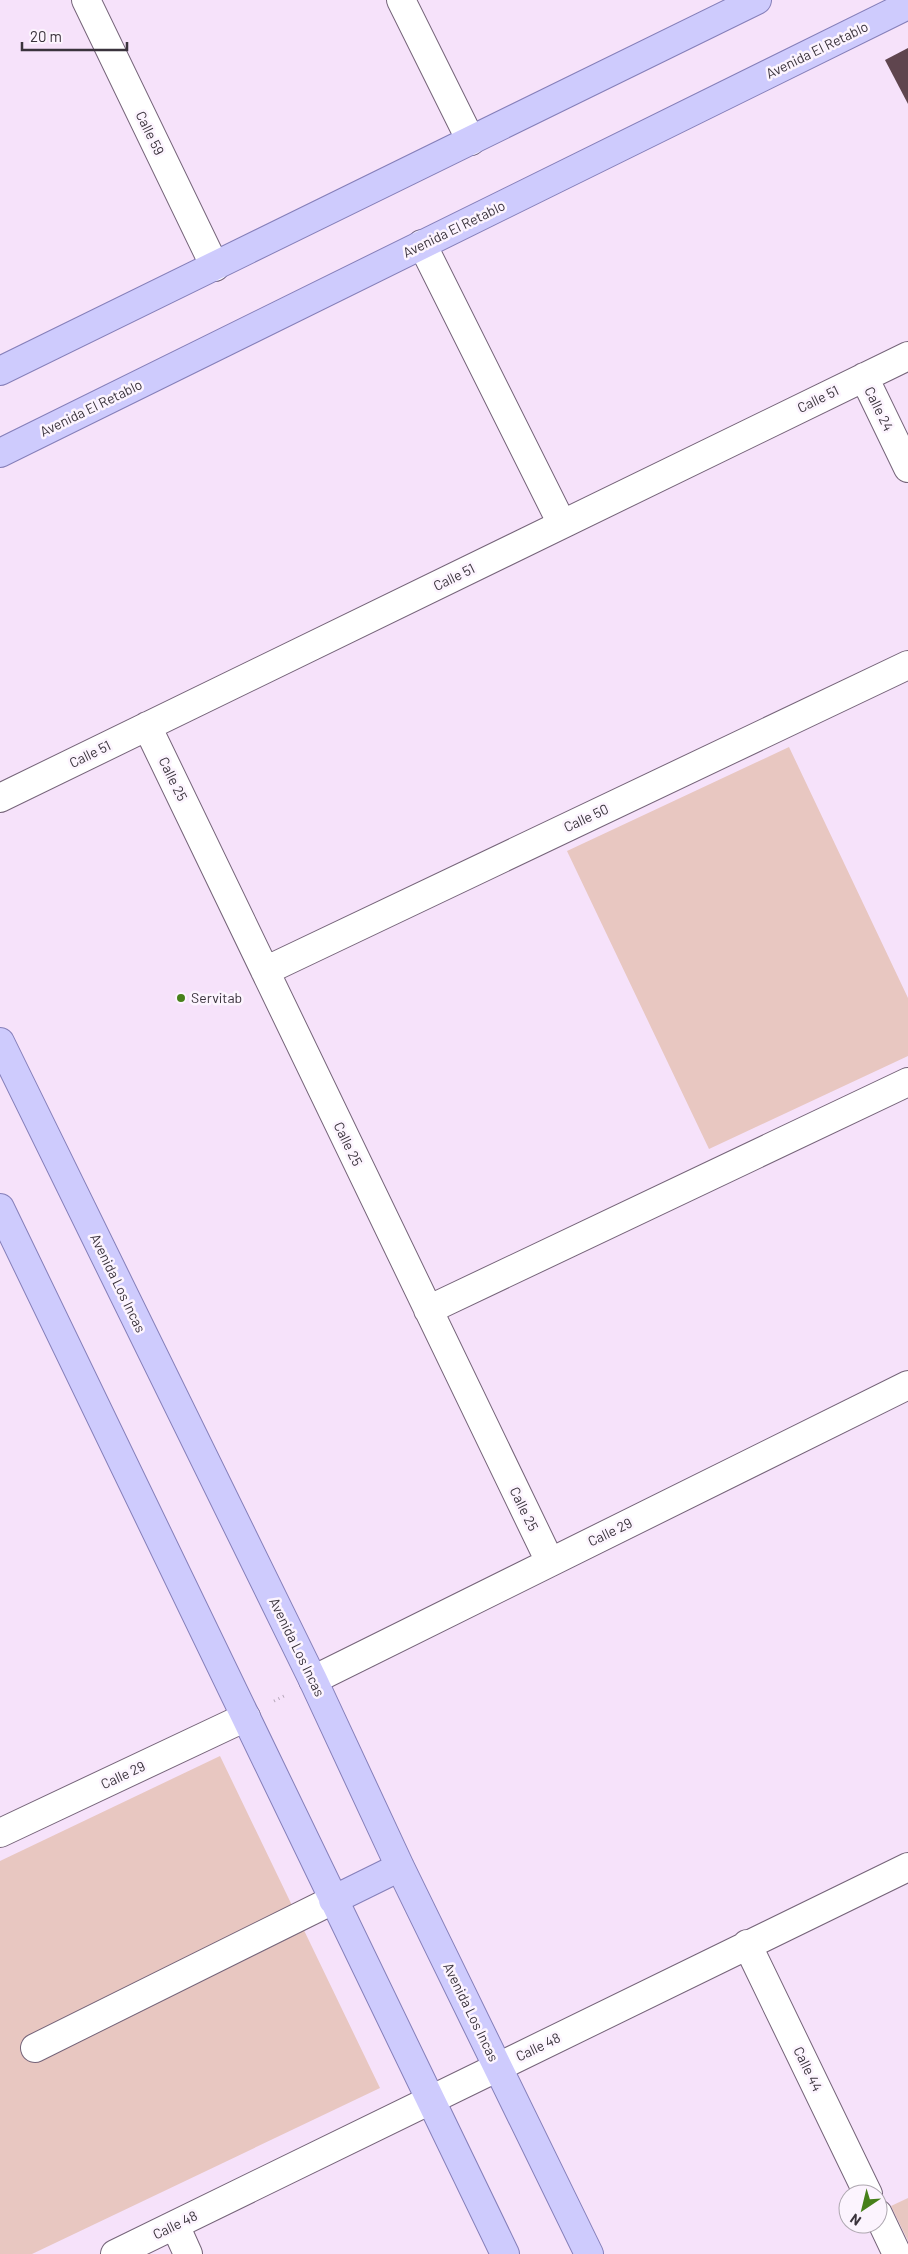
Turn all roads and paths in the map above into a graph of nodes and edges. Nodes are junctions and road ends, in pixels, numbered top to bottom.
1 (86, 0) edge
2 (401, 0) edge
3 (757, 0) edge
4 (908, 5) edge
5 (471, 141) junction
6 (422, 244) junction
7 (215, 267) junction
8 (908, 356) edge
9 (0, 371) edge
10 (864, 377) junction
11 (0, 453) edge
12 (908, 468) edge
13 (562, 524) junction
14 (908, 664) edge
15 (147, 726) junction
16 (0, 798) edge
17 (265, 971) junction
18 (0, 1042) edge
19 (908, 1082) edge
20 (0, 1208) edge
21 (428, 1310) junction
22 (908, 1385) edge
23 (550, 1562) junction
24 (313, 1680) junction
25 (246, 1717) junction
26 (0, 1833) edge
27 (400, 1867) junction
28 (908, 1867) edge
29 (333, 1900) junction
30 (747, 1944) junction
31 (35, 2048) dead end
32 (498, 2067) junction
33 (431, 2100) junction
34 (863, 2184) edge
35 (174, 2225) junction
36 (888, 2234) edge
37 (115, 2254) edge
38 (188, 2254) edge
39 (505, 2254) edge
40 (589, 2254) edge
41 (897, 2254) edge

1 - 7 street, Calle 59
2 - 5 street
3 - 5 main road
4 - 6 main road, Avenida El Retablo
5 - 7 main road
6 - 11 main road, Avenida El Retablo
6 - 13 street
7 - 9 main road
8 - 10 street, Calle 51
10 - 12 street, Calle 24
10 - 13 street, Calle 51
13 - 15 street, Calle 51
14 - 17 street, Calle 50
15 - 16 street, Calle 51
15 - 17 street, Calle 25
17 - 21 street, Calle 25
18 - 24 main road, Avenida Los Incas
19 - 21 street
20 - 25 main road
21 - 23 street, Calle 25
22 - 23 street, Calle 29
23 - 24 street, Calle 29
24 - 25 path
24 - 27 main road, Avenida Los Incas
25 - 26 street, Calle 29
25 - 29 main road
27 - 29 main road
27 - 32 main road, Avenida Los Incas
28 - 30 street, Calle 48
29 - 31 street
29 - 33 main road
30 - 32 street, Calle 48
30 - 34 street, Calle 44
32 - 33 street, Calle 48
32 - 40 main road, Avenida Los Incas
33 - 35 street, Calle 48
33 - 39 main road
35 - 37 street, Calle 48
35 - 38 street
36 - 41 street

